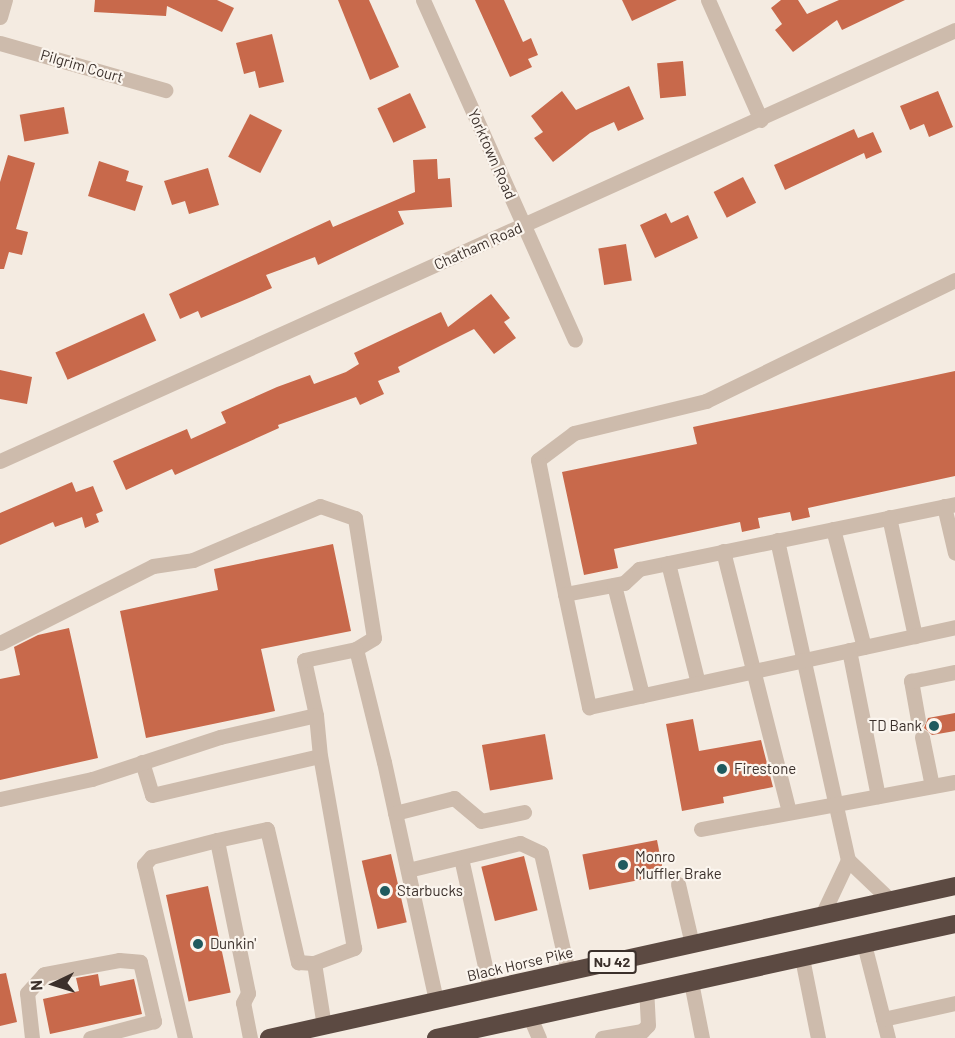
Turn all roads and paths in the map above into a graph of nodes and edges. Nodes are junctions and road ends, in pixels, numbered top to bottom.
1 (5, 0) edge
2 (423, 0) edge
3 (708, 0) edge
4 (0, 17) edge
5 (955, 30) edge
6 (0, 43) edge
7 (165, 90) dead end
8 (761, 120) junction
9 (523, 225) junction
10 (955, 280) edge
11 (576, 340) dead end
12 (0, 461) edge
13 (950, 505) edge
14 (889, 517) junction
15 (833, 529) junction
16 (777, 540) junction
17 (723, 551) junction
18 (955, 553) edge
19 (668, 563) junction
20 (614, 585) junction
21 (565, 594) junction
22 (955, 627) edge
23 (915, 636) junction
24 (0, 643) edge
25 (856, 648) junction
26 (356, 649) junction
27 (804, 660) junction
28 (753, 671) junction
29 (955, 672) edge
30 (698, 683) junction
31 (642, 695) junction
32 (316, 715) junction
33 (918, 720) dead end
34 (922, 737) dead end
35 (321, 756) junction
36 (142, 762) junction
37 (955, 782) edge
38 (932, 786) junction
39 (878, 796) junction
40 (0, 799) edge
41 (836, 804) junction
42 (524, 812) dead end
43 (789, 812) junction
44 (395, 813) junction
45 (701, 830) dead end
46 (217, 840) junction
47 (461, 858) junction
48 (848, 860) junction
49 (408, 870) junction
50 (678, 884) dead end
51 (955, 886) edge
52 (890, 900) junction
53 (822, 915) junction
54 (955, 924) edge
55 (692, 944) junction
56 (864, 944) junction
57 (802, 958) junction
58 (314, 963) junction
59 (568, 972) junction
60 (691, 982) junction
61 (490, 989) junction
62 (646, 992) junction
63 (436, 1001) junction
64 (955, 1003) edge
65 (530, 1017) junction
66 (884, 1019) junction
67 (322, 1032) edge
68 (474, 1034) edge
69 (32, 1038) edge
70 (90, 1038) edge
71 (185, 1038) edge
72 (250, 1038) edge
73 (269, 1038) edge
74 (436, 1038) edge
75 (539, 1038) edge
76 (602, 1038) edge
77 (702, 1038) edge
78 (818, 1038) edge
79 (888, 1038) edge

1 - 4 street
2 - 9 street, Yorktown Road
3 - 8 street
5 - 8 street, Chatham Road
6 - 7 street, Pilgrim Court
8 - 9 street, Chatham Road
9 - 11 street, Yorktown Road
9 - 12 street, Chatham Road
10 - 21 street
13 - 14 street
13 - 18 street
14 - 15 street
14 - 23 street
15 - 16 street
15 - 25 street
16 - 17 street
16 - 27 street
17 - 19 street
17 - 28 street
19 - 20 street
19 - 30 street
20 - 21 street
20 - 31 street
21 - 31 street
22 - 23 street
23 - 25 street
24 - 26 street
25 - 27 street
25 - 39 street
26 - 32 street
26 - 44 street
27 - 28 street
27 - 41 street
28 - 30 street
28 - 43 street
29 - 33 street
30 - 31 street
32 - 35 street
32 - 36 street
34 - 38 street
35 - 36 street
35 - 58 street
36 - 40 street
37 - 38 street
38 - 39 street
39 - 41 street
41 - 43 street
41 - 48 street
42 - 44 street
43 - 45 street
44 - 49 street
46 - 58 street
46 - 71 street
46 - 72 street
47 - 49 street
47 - 59 street
47 - 61 street
48 - 52 street
48 - 53 street
49 - 63 street
50 - 55 street
51 - 52 highway, Black Horse Pike / NJ 42
52 - 53 highway, Black Horse Pike / NJ 42
53 - 55 highway, Black Horse Pike / NJ 42
54 - 56 highway, NJ 42
55 - 59 highway, Black Horse Pike / NJ 42
56 - 57 highway, NJ 42
56 - 66 street
57 - 60 highway, NJ 42
57 - 78 street
58 - 67 street
59 - 61 highway, Black Horse Pike / NJ 42
60 - 62 highway, NJ 42
60 - 77 street
61 - 63 highway, Black Horse Pike / NJ 42
62 - 65 highway, NJ 42
62 - 76 street
63 - 67 highway, Black Horse Pike / NJ 42
64 - 66 street
65 - 68 highway, NJ 42
65 - 75 street
66 - 79 street
67 - 73 highway, Black Horse Pike / NJ 42
68 - 74 highway, NJ 42
69 - 70 street

